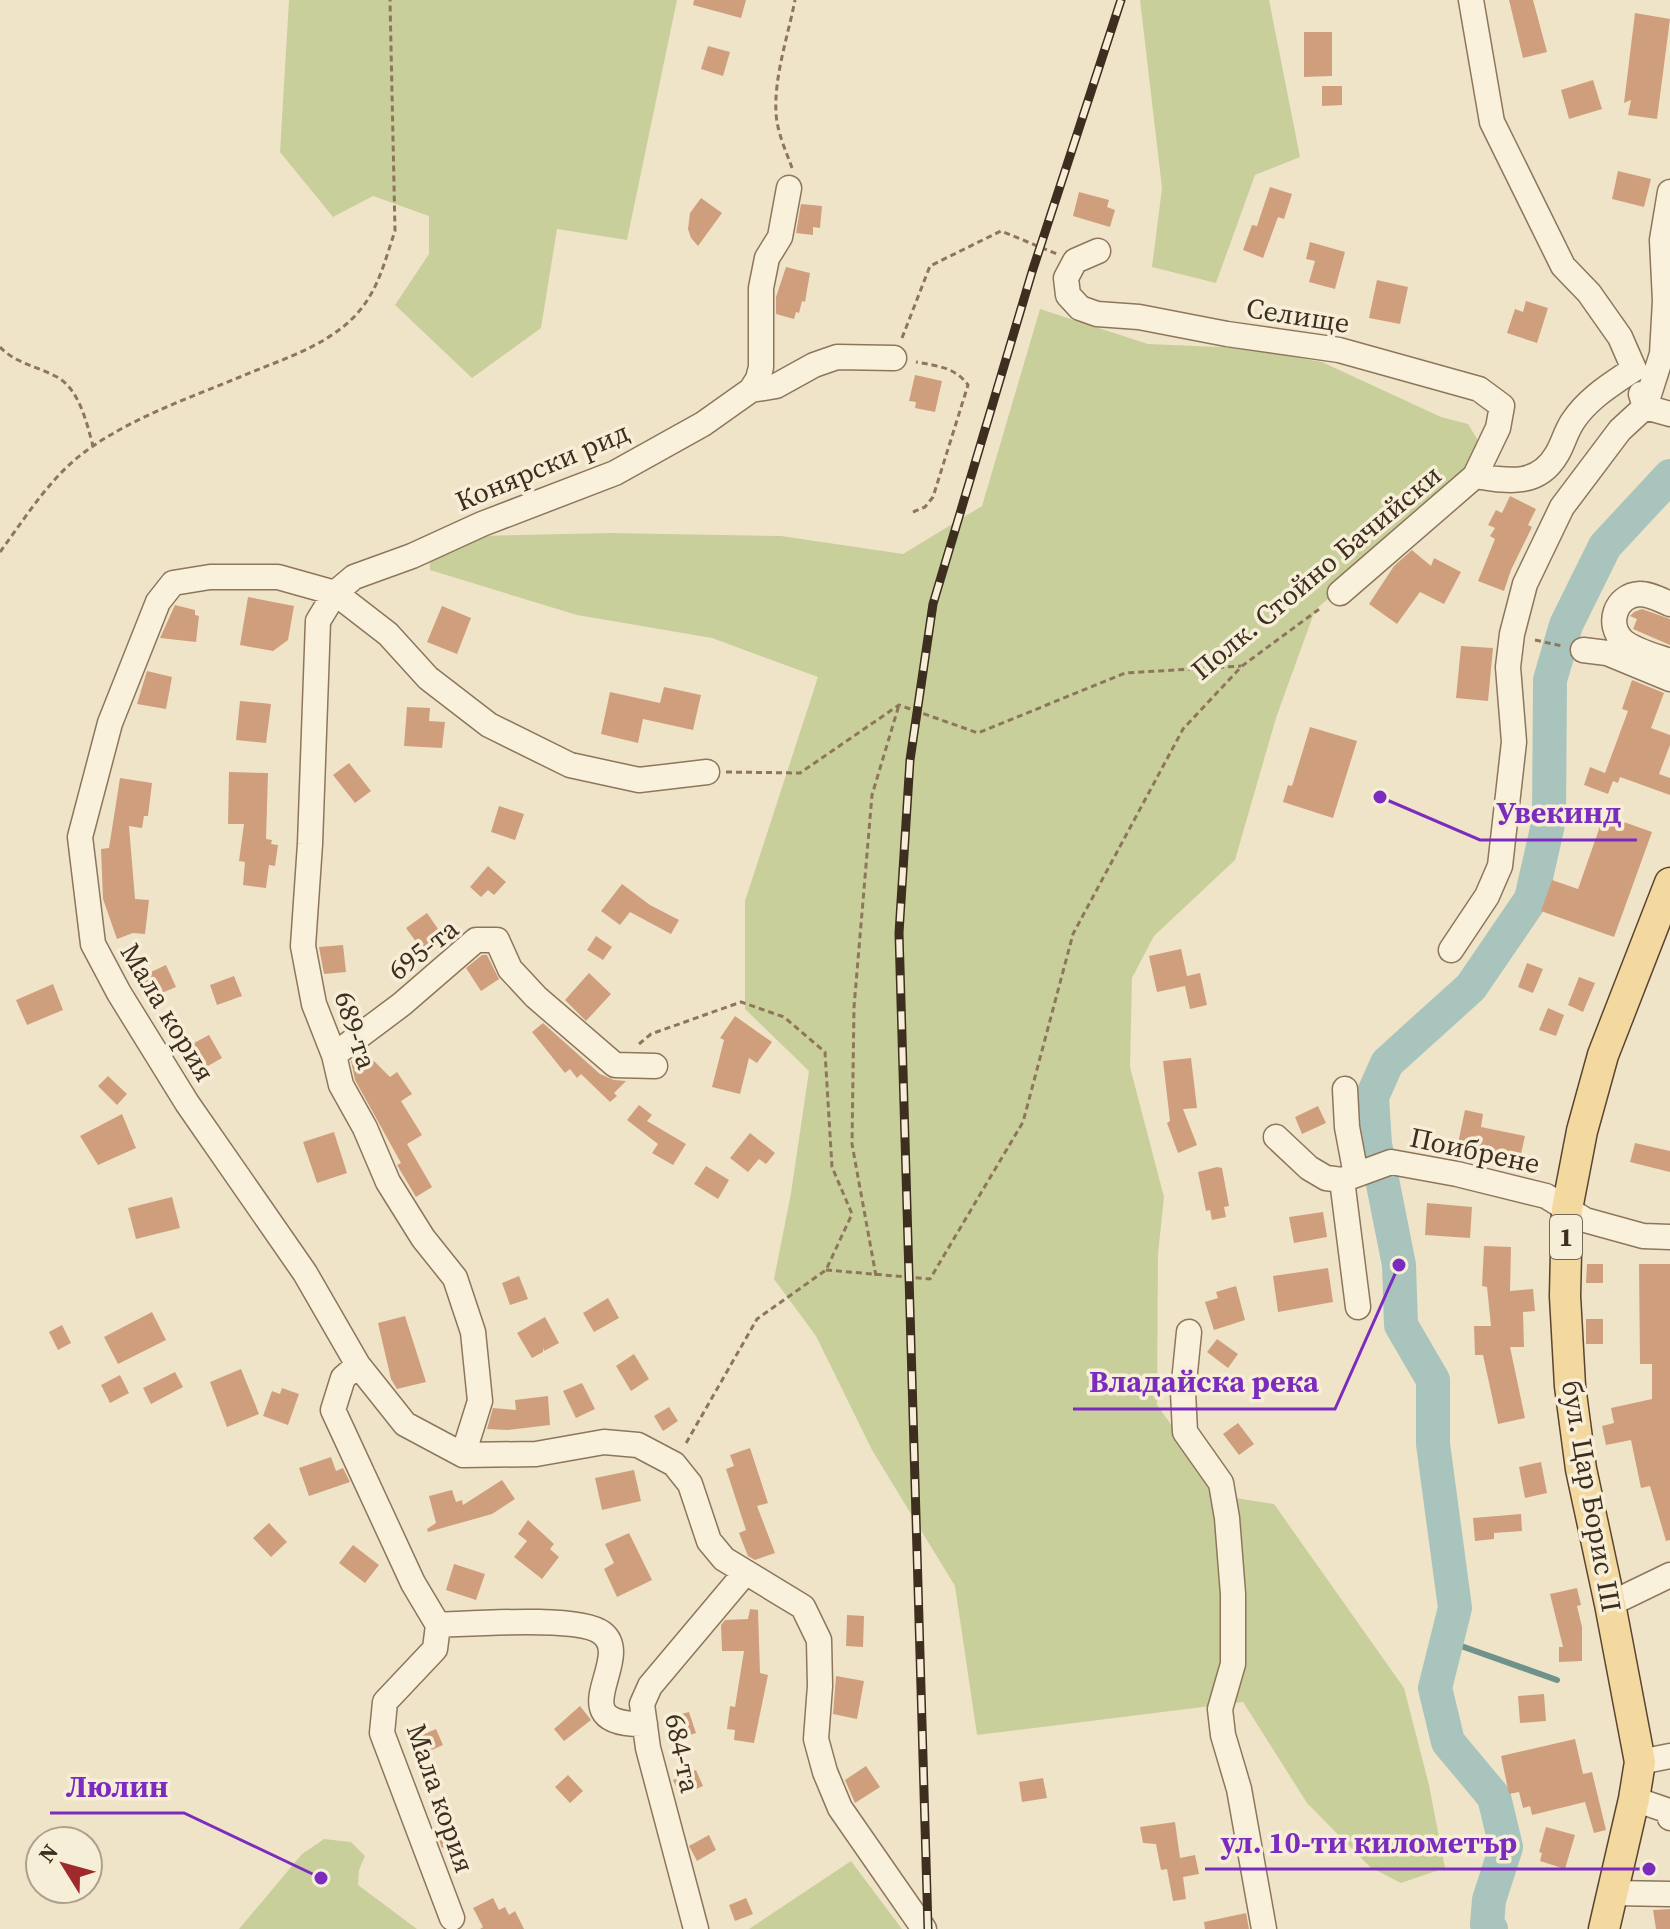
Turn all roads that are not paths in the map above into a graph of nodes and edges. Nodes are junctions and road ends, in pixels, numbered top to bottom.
1 (1471, 0) edge
2 (789, 188) road end
3 (1670, 192) edge
4 (1098, 251) dead end
5 (1662, 354) junction
6 (894, 358) road end
7 (1634, 369) junction
8 (751, 390) junction
9 (1661, 411) edge
10 (1475, 476) junction
11 (335, 593) junction
12 (1340, 593) road end
13 (1670, 604) edge
14 (1583, 650) dead end
15 (1670, 661) edge
16 (1670, 679) edge
17 (707, 772) road end
18 (1670, 883) edge
19 (1451, 950) dead end
20 (334, 1055) junction
21 (655, 1066) dead end
22 (1345, 1089) dead end
23 (1276, 1137) dead end
24 (1349, 1177) junction
25 (1567, 1209) junction
26 (1670, 1237) edge
27 (1358, 1307) dead end
28 (1189, 1332) dead end
29 (358, 1365) junction
30 (463, 1455) junction
31 (745, 1573) junction
32 (1670, 1575) edge
33 (1610, 1604) junction
34 (438, 1625) junction
35 (645, 1724) junction
36 (1670, 1756) edge
37 (1640, 1762) junction
38 (1634, 1799) junction
39 (1670, 1818) edge
40 (1613, 1893) junction
41 (1670, 1894) edge
42 (452, 1918) dead end
43 (696, 1929) edge
44 (924, 1929) edge
45 (1264, 1929) edge
46 (1604, 1929) edge

1 - 7 street
2 - 8 street
3 - 5 street
4 - 10 street, Селище
5 - 7 street, Полк. Стойно Бачийски
5 - 9 street
6 - 8 street, Конярски рид
7 - 9 street
7 - 10 street, Полк. Стойно Бачийски
8 - 11 street, Конярски рид
9 - 19 street
10 - 12 street, Полк. Стойно Бачийски
11 - 17 street
11 - 20 street, 689-та
11 - 29 street, Мала кория
13 - 15 street
14 - 16 street
18 - 25 main road, бул. Цар Борис III / 1
20 - 21 street, 695-та
20 - 30 street, 689-та
22 - 24 street
23 - 24 street
24 - 25 street, Поибрене
24 - 27 street
25 - 26 street, Поибрене
25 - 33 main road, бул. Цар Борис III / 1
28 - 45 street
29 - 30 street, Мала кория
29 - 34 street
30 - 31 street, Мала кория
31 - 35 street, 684-та
31 - 44 street
32 - 33 street
33 - 37 main road, бул. Цар Борис III / 1
34 - 35 street
34 - 42 street, Мала кория
35 - 43 street, 684-та
36 - 37 street
37 - 38 main road, бул. Цар Борис III / 1
38 - 39 street
38 - 40 main road, бул. Цар Борис III / 1
40 - 41 street
40 - 46 main road, бул. Цар Борис III / 1

